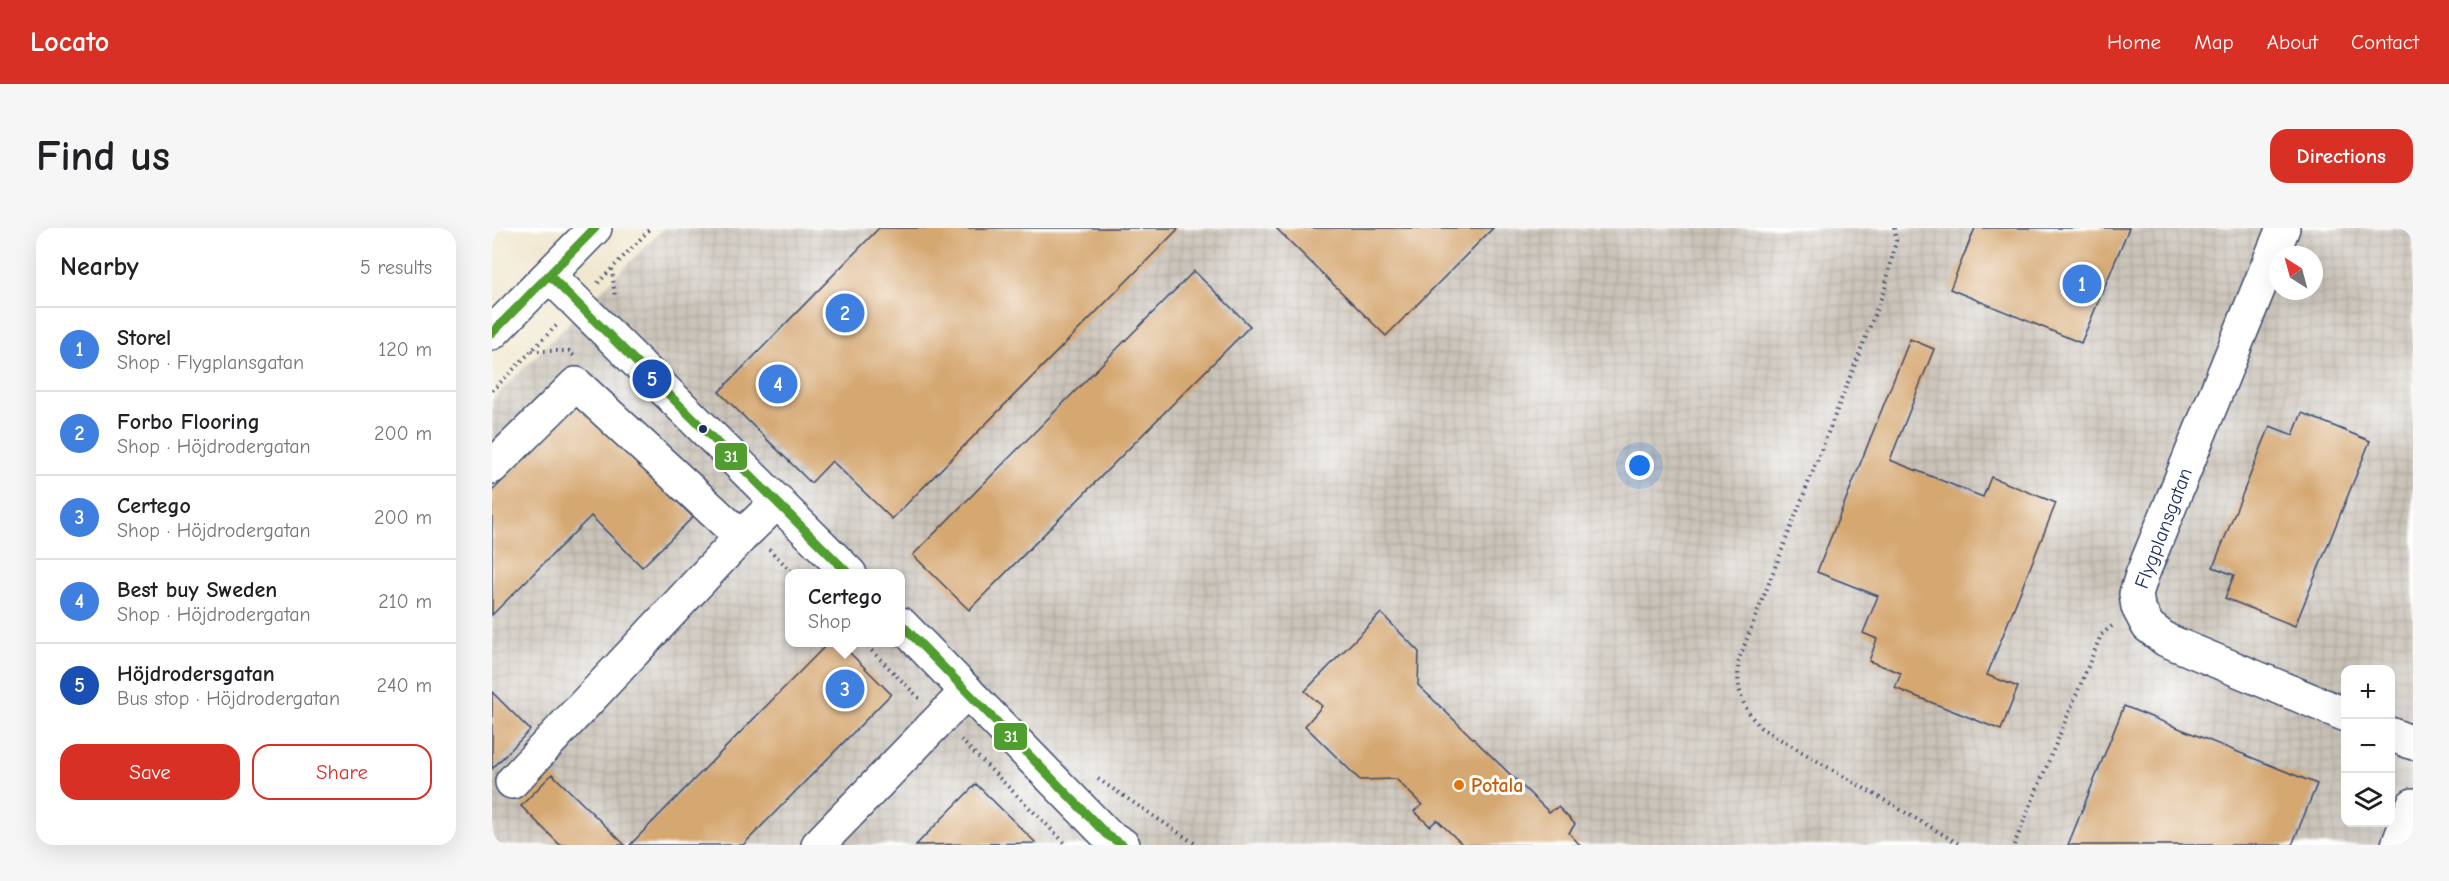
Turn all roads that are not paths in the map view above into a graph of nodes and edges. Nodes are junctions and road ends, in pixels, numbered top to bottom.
1 (595, 228) edge
2 (2283, 228) edge
3 (549, 275) junction
4 (492, 333) edge
5 (492, 467) edge
6 (778, 501) junction
7 (741, 537) junction
8 (846, 569) edge
9 (905, 629) edge
10 (967, 691) junction
11 (2341, 713) edge
12 (2395, 736) edge
13 (2413, 743) edge
14 (512, 782) dead end
15 (2413, 805) edge
16 (818, 845) edge
17 (1123, 845) edge
18 (2398, 845) edge

1 - 3 street
2 - 11 street, Flygplansgatan
3 - 4 street
3 - 6 street
5 - 7 street
6 - 7 street
6 - 8 street
7 - 14 street
9 - 10 street
10 - 16 street
10 - 17 street
12 - 13 street
15 - 18 street

